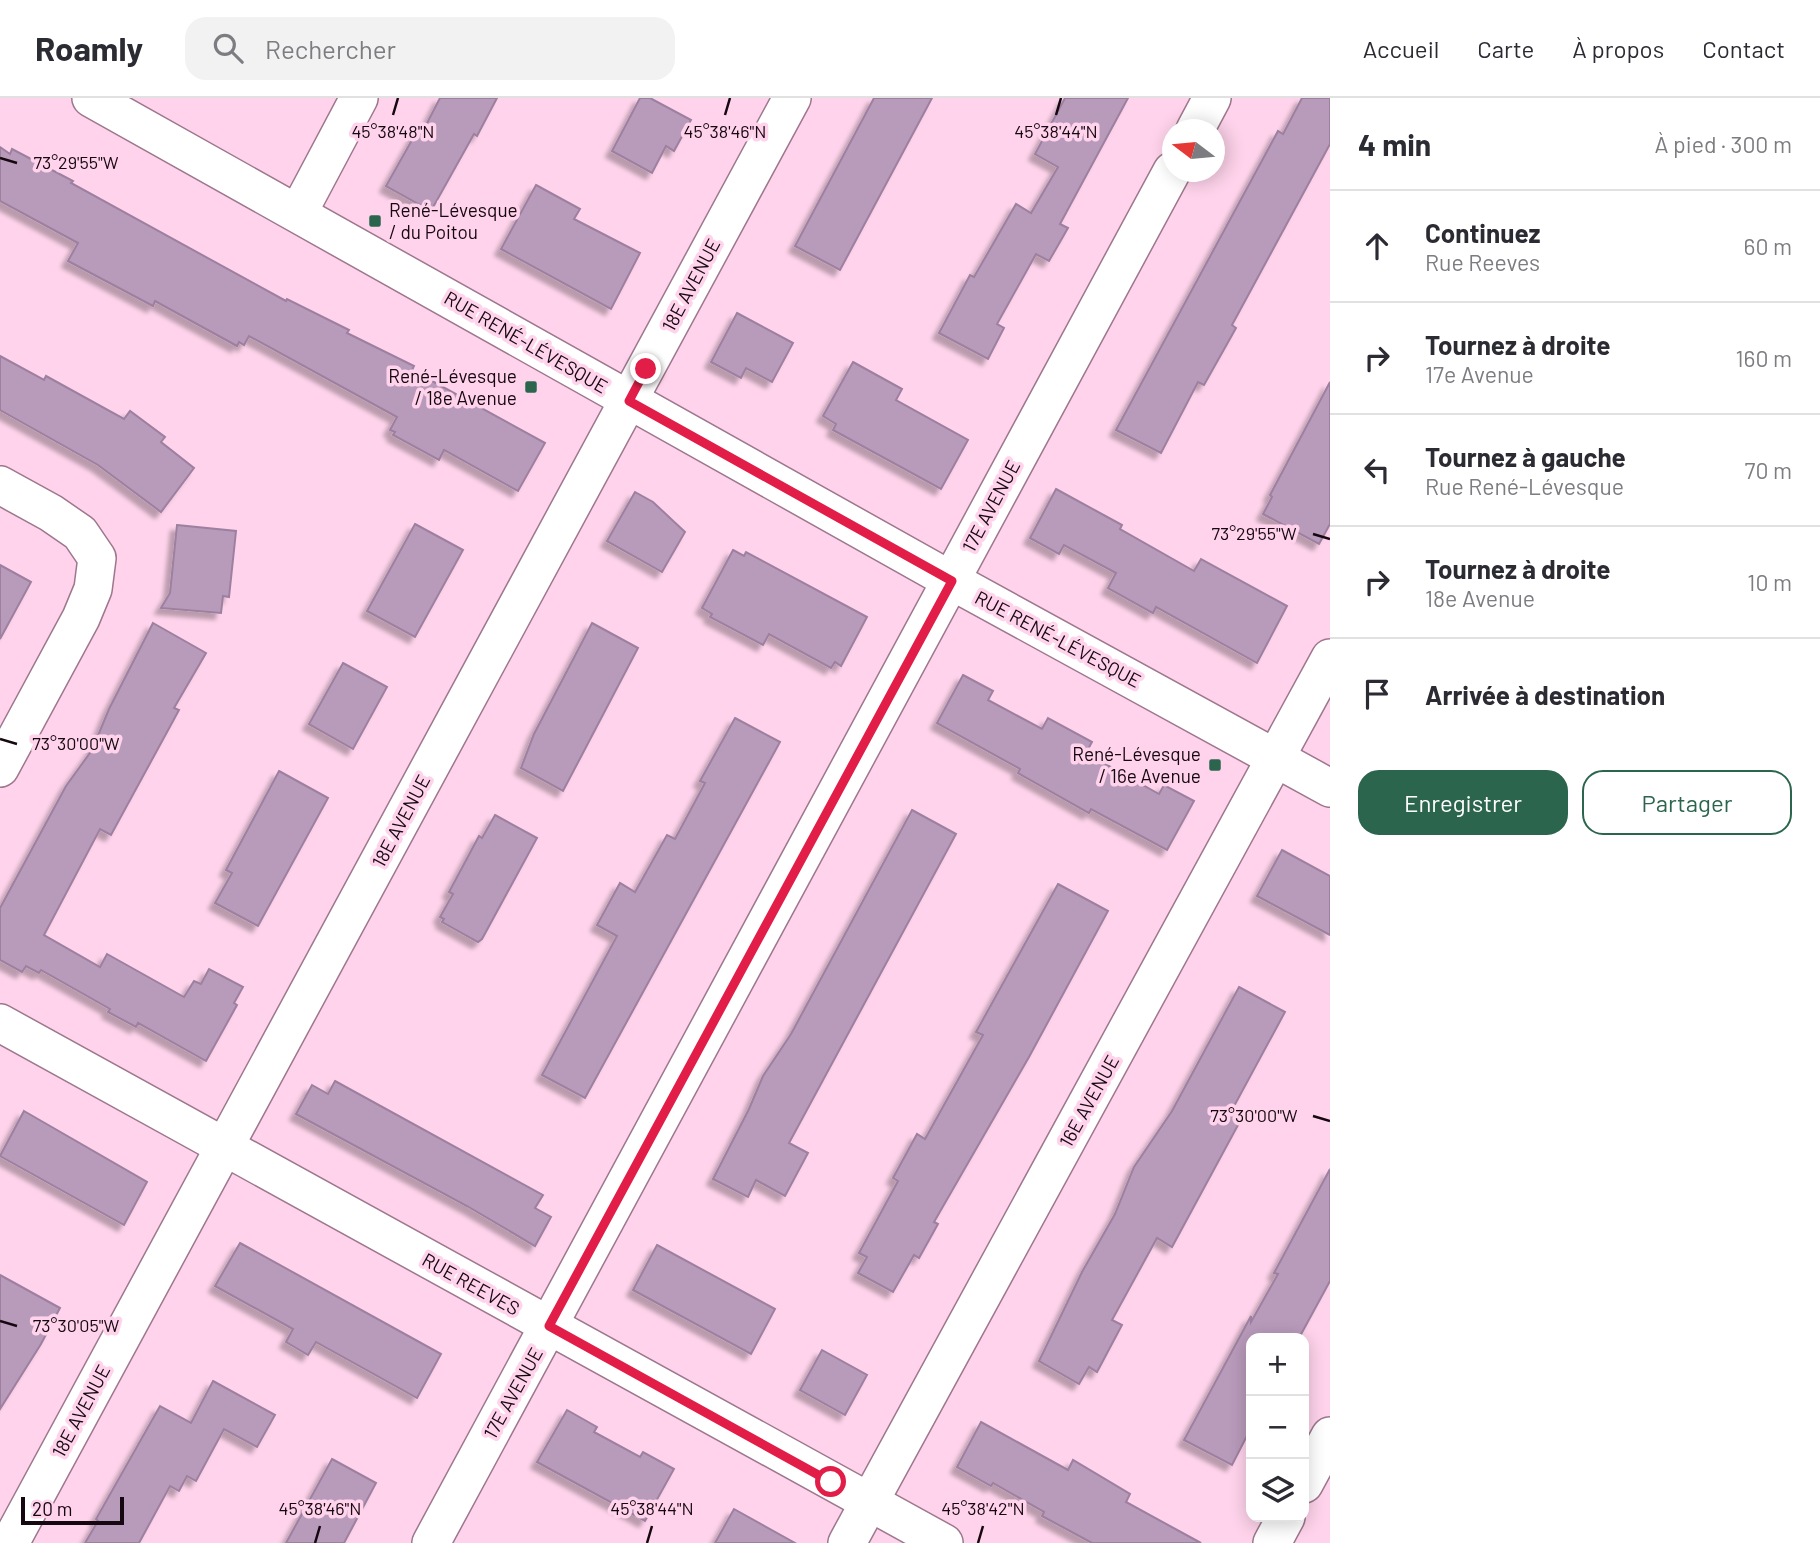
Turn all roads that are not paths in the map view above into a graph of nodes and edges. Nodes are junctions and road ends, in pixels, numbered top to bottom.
1 (91, 98) edge
2 (359, 98) edge
3 (792, 98) edge
4 (1212, 98) edge
5 (1201, 119) edge
6 (1166, 182) edge
7 (298, 212) junction
8 (629, 401) junction
9 (0, 485) edge
10 (952, 581) junction
11 (1330, 658) edge
12 (1276, 757) junction
13 (0, 768) edge
14 (1330, 788) edge
15 (0, 1023) edge
16 (224, 1148) junction
17 (549, 1326) junction
18 (1330, 1436) edge
19 (1309, 1476) edge
20 (869, 1503) junction
21 (1283, 1522) edge
22 (10, 1543) edge
23 (431, 1543) edge
24 (847, 1543) edge
25 (944, 1543) edge
26 (1272, 1543) edge

1 - 7 street, RUE RENÉ-LÉVESQUE
2 - 7 street
3 - 8 street, 18E AVENUE
4 - 5 street
6 - 10 street, 17E AVENUE
7 - 8 street, RUE RENÉ-LÉVESQUE
8 - 10 street, RUE RENÉ-LÉVESQUE
8 - 16 street, 18E AVENUE
9 - 13 street
10 - 12 street, RUE RENÉ-LÉVESQUE
10 - 17 street, 17E AVENUE
11 - 12 street, 16E AVENUE
12 - 14 street, RUE RENÉ-LÉVESQUE
12 - 20 street, 16E AVENUE
15 - 16 street, RUE REEVES
16 - 17 street, RUE REEVES
16 - 22 street, 18E AVENUE
17 - 20 street, RUE REEVES
17 - 23 street, 17E AVENUE
18 - 19 street
20 - 24 street, 16E AVENUE
20 - 25 street, RUE REEVES
21 - 26 street

